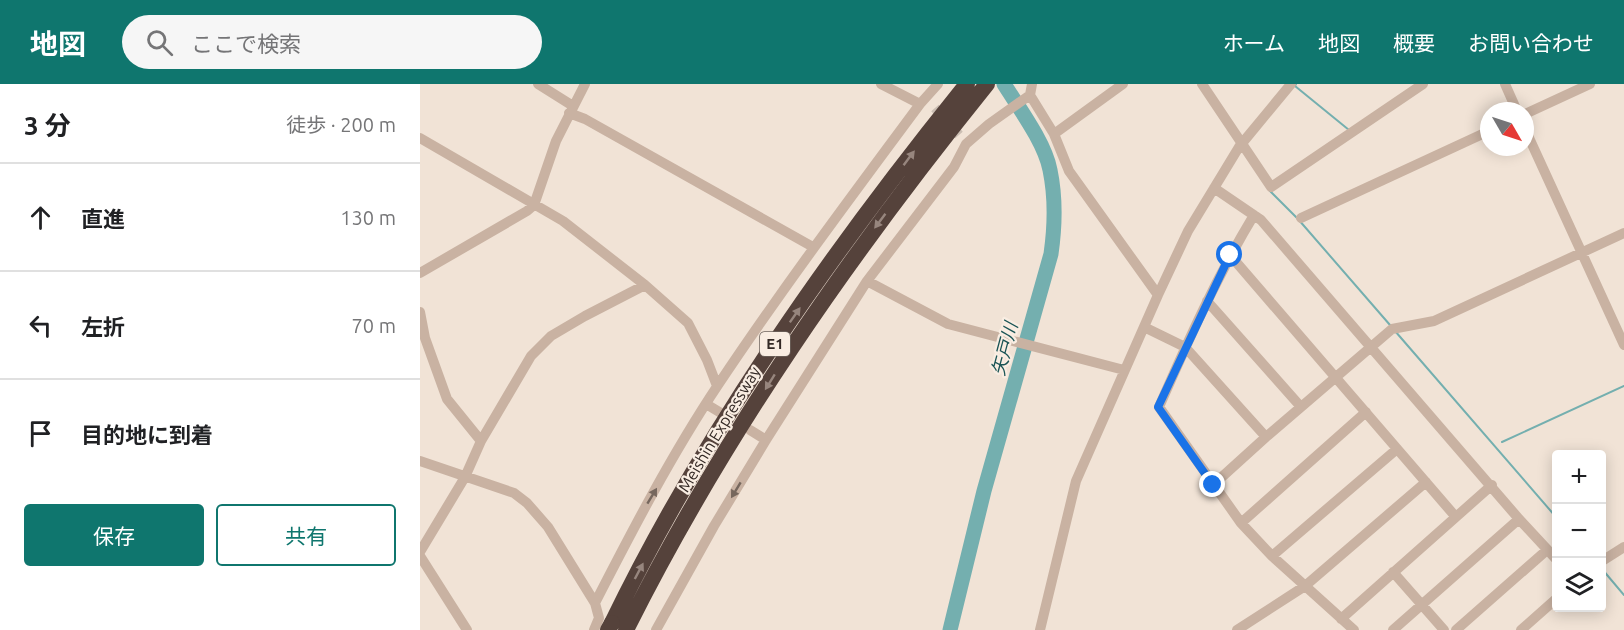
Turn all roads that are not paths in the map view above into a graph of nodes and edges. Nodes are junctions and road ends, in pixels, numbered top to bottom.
1 (538, 84) edge
2 (585, 84) edge
3 (881, 84) edge
4 (938, 84) edge
5 (1123, 84) edge
6 (1202, 84) edge
7 (1292, 84) edge
8 (1423, 84) edge
9 (1505, 84) edge
10 (1590, 84) edge
11 (978, 87) edge
12 (1030, 92) edge
13 (923, 101) junction
14 (1513, 102) edge
15 (935, 108) tunnel mouth
16 (571, 109) junction
17 (1534, 110) edge
18 (1054, 134) junction
19 (1480, 135) edge
20 (420, 138) edge
21 (1242, 144) junction
22 (1534, 149) edge
23 (1214, 188) junction
24 (534, 205) junction
25 (1254, 214) junction
26 (1301, 218) dead end
27 (1624, 233) edge
28 (813, 247) junction
29 (1582, 253) junction
30 (1230, 255) junction
31 (420, 273) edge
32 (867, 281) junction
33 (645, 285) junction
34 (1158, 295) junction
35 (1207, 301) junction
36 (420, 312) edge
37 (1144, 327) junction
38 (1624, 345) edge
39 (1185, 347) junction
40 (1372, 347) junction
41 (1124, 370) junction
42 (1336, 378) junction
43 (717, 386) junction
44 (706, 404) junction
45 (1301, 407) junction
46 (1366, 412) junction
47 (721, 413) dead end
48 (750, 430) dead end
49 (1266, 437) junction
50 (766, 440) junction
51 (481, 441) junction
52 (1397, 449) junction
53 (420, 462) edge
54 (465, 477) junction
55 (1426, 482) junction
56 (1213, 485) junction
57 (1492, 485) junction
58 (1455, 516) junction
59 (1519, 519) junction
60 (1241, 523) junction
61 (1624, 547) edge
62 (1547, 550) junction
63 (420, 554) edge
64 (1272, 556) junction
65 (1556, 558) edge
66 (1606, 558) edge
67 (1393, 572) junction
68 (1305, 586) junction
69 (595, 603) junction
70 (1552, 603) edge
71 (1422, 604) junction
72 (1341, 619) junction
73 (611, 626) edge
74 (467, 630) edge
75 (594, 630) edge
76 (656, 630) edge
77 (1040, 630) edge
78 (1237, 630) edge
79 (1354, 630) edge
80 (1393, 630) edge
81 (1444, 630) edge
82 (1456, 630) edge
83 (1521, 630) edge

1 - 16 street
2 - 16 street
3 - 13 street
4 - 13 street
5 - 18 street
6 - 21 street
7 - 21 street
8 - 21 street
9 - 14 street
10 - 17 street
11 - 73 highway, Meishin Expressway / E1
12 - 18 street
12 - 32 street
13 - 15 street
13 - 28 street
16 - 24 street
16 - 28 street
18 - 34 street
19 - 26 street
20 - 24 street
21 - 23 street
22 - 29 street
23 - 25 street
23 - 34 street
24 - 31 street
24 - 33 street
25 - 30 street
25 - 40 street
27 - 29 street
28 - 43 street
29 - 38 street
29 - 40 street
30 - 35 street
30 - 42 street
32 - 41 street
32 - 50 street
33 - 43 street
33 - 51 street
34 - 37 street
35 - 39 street
35 - 45 street
36 - 51 street
37 - 39 street
37 - 41 street
39 - 49 street
39 - 56 street
40 - 42 street
40 - 57 street
41 - 77 street
42 - 45 street
42 - 46 street
43 - 44 street
44 - 47 street
69 -> 44 street
45 - 49 street
46 - 52 street
46 - 60 street
48 - 50 street
49 - 56 street
50 -> 76 street
51 - 54 street
52 - 55 street
52 - 64 street
53 - 54 street
54 - 63 street
54 - 69 street
55 - 58 street
55 - 68 street
56 - 60 street
57 - 58 street
57 - 59 street
58 - 67 street
59 - 62 street
59 - 71 street
60 - 64 street
61 - 66 street
62 - 65 street
62 - 82 street
63 - 74 street
64 - 68 street
67 - 71 street
67 - 72 street
68 - 72 street
68 - 78 street
69 - 73 street
70 - 83 street
71 - 80 street
71 - 81 street
72 - 79 street
73 - 75 street

